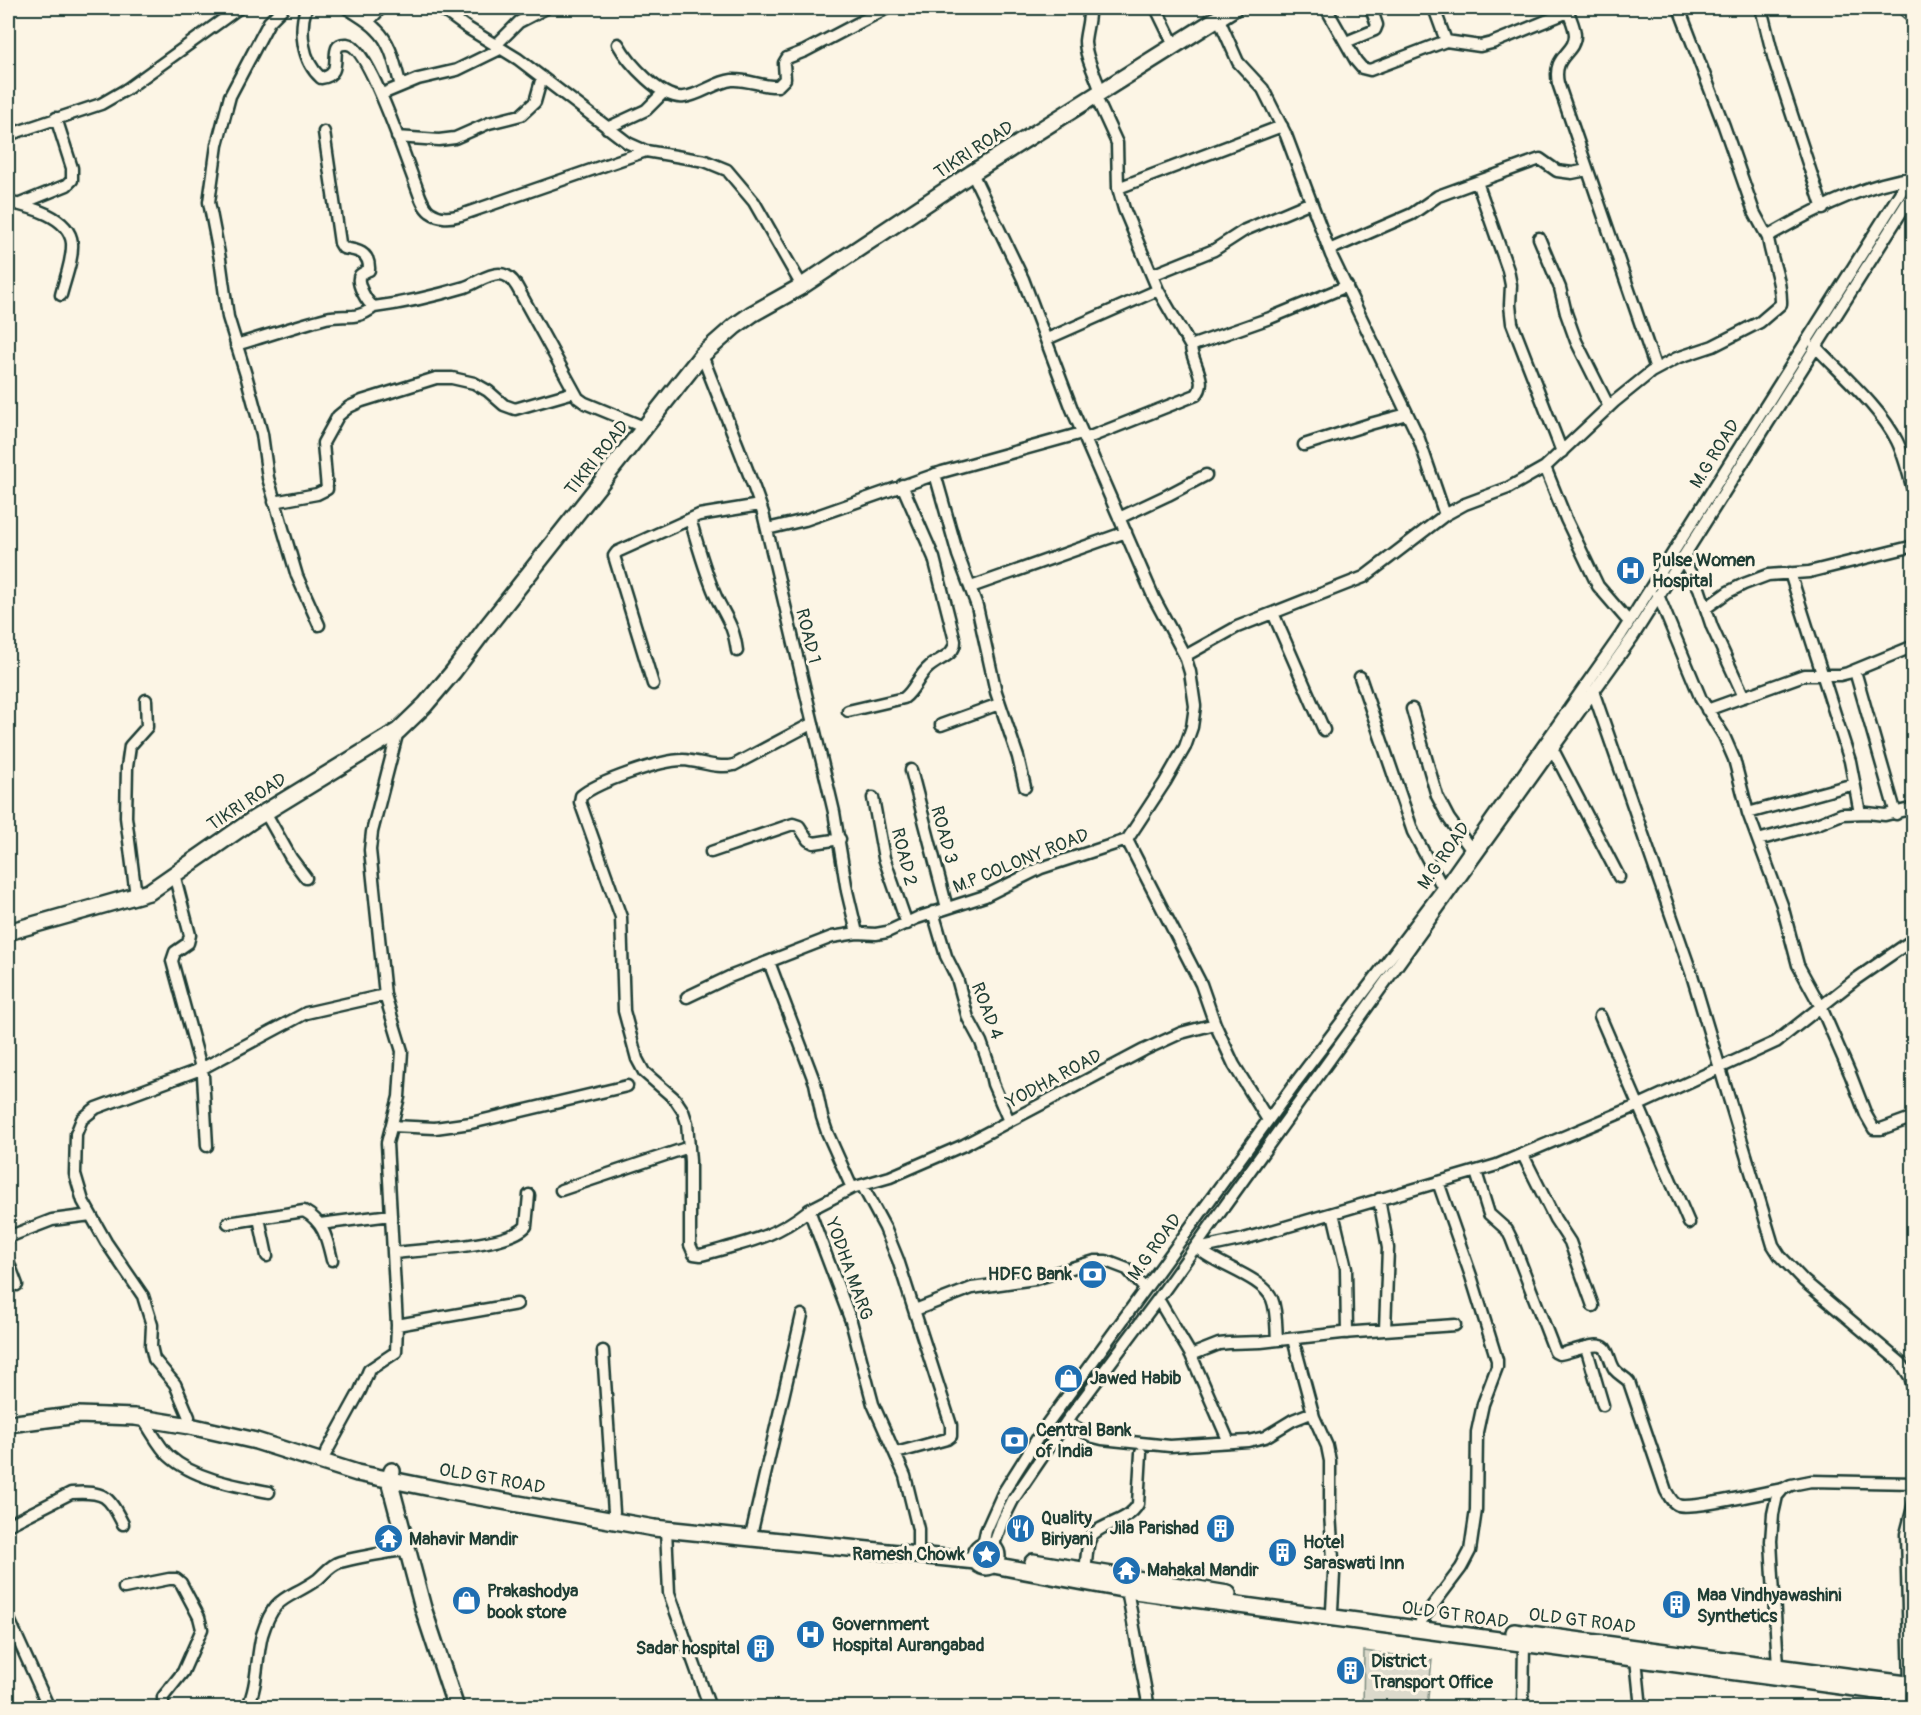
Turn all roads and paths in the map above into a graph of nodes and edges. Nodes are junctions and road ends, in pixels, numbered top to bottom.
1 (239, 8) edge
2 (283, 8) edge
3 (306, 8) edge
4 (347, 8) edge
5 (381, 8) edge
6 (440, 8) edge
7 (546, 8) edge
8 (887, 8) edge
9 (1089, 8) edge
10 (1156, 8) edge
11 (1234, 8) edge
12 (1326, 8) edge
13 (1371, 8) edge
14 (1434, 8) edge
15 (1679, 8) edge
16 (1761, 8) edge
17 (1908, 8) edge
18 (1567, 10) edge
19 (1914, 13) edge
20 (1218, 17) junction
21 (368, 22) junction
22 (1446, 41) junction
23 (1346, 42) junction
24 (618, 44) dead end
25 (1174, 45) junction
26 (498, 48) junction
27 (542, 78) junction
28 (401, 86) junction
29 (664, 92) junction
30 (1098, 93) junction
31 (382, 94) junction
32 (56, 118) junction
33 (1282, 126) junction
34 (607, 128) junction
35 (324, 132) dead end
36 (8, 135) edge
37 (397, 136) junction
38 (646, 151) junction
39 (1587, 170) junction
40 (972, 173) junction
41 (1912, 175) edge
42 (1477, 182) junction
43 (1118, 188) junction
44 (1914, 192) edge
45 (8, 202) edge
46 (1311, 202) junction
47 (19, 205) junction
48 (1823, 209) junction
49 (1539, 238) dead end
50 (1768, 238) junction
51 (1329, 250) junction
52 (1152, 275) junction
53 (802, 286) junction
54 (1347, 286) junction
55 (1158, 290) junction
56 (61, 295) dead end
57 (374, 307) junction
58 (1047, 339) junction
59 (236, 345) junction
60 (1815, 346) junction
61 (1191, 347) junction
62 (702, 355) junction
63 (1656, 369) junction
64 (574, 392) junction
65 (1609, 407) junction
66 (1407, 414) junction
67 (646, 428) junction
68 (1083, 436) junction
69 (1304, 445) dead end
70 (1562, 452) junction
71 (1545, 468) junction
72 (935, 474) junction
73 (1206, 474) dead end
74 (902, 485) junction
75 (1914, 494) edge
76 (274, 502) junction
77 (760, 504) junction
78 (1445, 515) junction
79 (1119, 518) junction
80 (690, 519) junction
81 (767, 529) junction
82 (1126, 532) junction
83 (1914, 546) edge
84 (1682, 558) junction
85 (1790, 573) junction
86 (971, 587) junction
87 (1658, 595) junction
88 (1706, 608) junction
89 (1272, 613) junction
90 (319, 625) dead end
91 (1630, 627) junction
92 (1914, 646) edge
93 (737, 651) dead end
94 (1185, 656) junction
95 (1855, 671) junction
96 (1823, 674) junction
97 (1360, 677) dead end
98 (654, 684) dead end
99 (1593, 691) junction
100 (1744, 697) junction
101 (146, 700) dead end
102 (999, 704) junction
103 (1412, 709) dead end
104 (1707, 710) junction
105 (848, 711) dead end
106 (813, 723) junction
107 (941, 724) dead end
108 (1324, 730) dead end
109 (398, 731) junction
110 (1552, 748) junction
111 (910, 770) dead end
112 (1854, 784) junction
113 (1025, 787) dead end
114 (873, 798) dead end
115 (1914, 808) edge
116 (266, 812) junction
117 (1748, 813) junction
118 (1860, 813) junction
119 (1896, 814) junction
120 (1494, 822) junction
121 (840, 839) junction
122 (1127, 840) junction
123 (1758, 840) junction
124 (1470, 848) junction
125 (711, 852) dead end
126 (174, 874) junction
127 (1619, 877) dead end
128 (306, 878) dead end
129 (1443, 888) junction
130 (136, 896) junction
131 (946, 908) junction
132 (933, 912) junction
133 (907, 924) junction
134 (8, 932) edge
135 (857, 933) junction
136 (1914, 939) edge
137 (769, 962) junction
138 (385, 995) junction
139 (687, 997) dead end
140 (1821, 1007) junction
141 (1600, 1016) dead end
142 (1215, 1024) junction
143 (201, 1069) junction
144 (1720, 1069) junction
145 (627, 1086) dead end
146 (1639, 1105) junction
147 (1914, 1117) edge
148 (1268, 1120) junction
149 (1009, 1121) junction
150 (392, 1126) junction
151 (207, 1146) dead end
152 (689, 1147) junction
153 (1523, 1155) junction
154 (1476, 1172) junction
155 (1438, 1182) junction
156 (857, 1186) junction
157 (561, 1190) dead end
158 (529, 1195) dead end
159 (1379, 1199) junction
160 (809, 1210) junction
161 (1333, 1213) junction
162 (91, 1215) junction
163 (391, 1215) junction
164 (259, 1218) junction
165 (228, 1223) dead end
166 (1689, 1223) dead end
167 (320, 1224) junction
168 (8, 1237) edge
169 (1196, 1249) junction
170 (393, 1253) junction
171 (267, 1257) dead end
172 (332, 1260) dead end
173 (8, 1261) edge
174 (17, 1285) dead end
175 (1145, 1289) junction
176 (1158, 1299) junction
177 (517, 1304) dead end
178 (1593, 1305) dead end
179 (915, 1310) junction
180 (802, 1315) dead end
181 (397, 1325) junction
182 (1455, 1325) dead end
183 (1385, 1330) junction
184 (1347, 1333) junction
185 (1293, 1339) junction
186 (1277, 1341) junction
187 (1586, 1347) junction
188 (603, 1352) dead end
189 (1191, 1354) junction
190 (1910, 1369) edge
191 (1914, 1391) edge
192 (1603, 1404) dead end
193 (1313, 1412) junction
194 (8, 1417) edge
195 (189, 1417) junction
196 (142, 1418) junction
197 (1066, 1422) junction
198 (8, 1424) edge
199 (1230, 1442) junction
200 (326, 1453) junction
201 (896, 1453) junction
202 (1141, 1453) dead end
203 (391, 1475) junction
204 (1914, 1483) edge
205 (1783, 1489) junction
206 (269, 1492) dead end
207 (1914, 1503) edge
208 (614, 1512) junction
209 (123, 1524) dead end
210 (8, 1525) edge
211 (666, 1530) junction
212 (752, 1531) junction
213 (408, 1549) junction
214 (918, 1552) junction
215 (987, 1554) junction
216 (1085, 1570) junction
217 (123, 1588) dead end
218 (1127, 1590) junction
219 (1332, 1610) junction
220 (8, 1617) edge
221 (1421, 1621) junction
222 (1524, 1644) junction
223 (1636, 1659) junction
224 (1778, 1667) junction
225 (1912, 1688) edge
226 (1893, 1700) edge
227 (250, 1706) edge
228 (49, 1707) edge
229 (163, 1707) edge
230 (456, 1707) edge
231 (710, 1707) edge
232 (1149, 1707) edge
233 (1523, 1707) edge
234 (1641, 1707) edge

1 - 32 street
2 - 59 street
3 - 31 street
4 - 21 street
5 - 21 street
6 - 26 street
7 - 26 street
8 - 29 street
9 - 30 street
10 - 25 street
11 - 20 main road, TIKRI ROAD
12 - 23 street
13 - 23 street
14 - 22 street
15 - 50 street
16 - 48 street
17 - 19 highway
18 - 22 street
18 - 39 street
20 - 25 main road, TIKRI ROAD
20 - 33 street
21 - 28 street
22 - 23 street
24 - 29 street
25 - 30 main road, TIKRI ROAD
26 - 27 street
26 - 28 street
27 - 34 street
27 - 37 street
28 - 31 street
29 - 34 street
30 - 40 main road, TIKRI ROAD
30 - 43 street
31 - 37 street
32 - 36 street
32 - 47 street
33 - 43 street
33 - 46 street
34 - 38 street
35 - 57 street
37 - 38 street
38 - 53 street
39 - 42 street
39 - 63 street
40 - 53 main road, TIKRI ROAD
40 - 58 street
41 - 48 street
41 - 91 street, M.G ROAD
42 - 51 street
42 - 70 street
43 - 52 street
44 - 60 street, M.G ROAD
45 - 47 street
46 - 51 street
46 - 52 street
47 - 56 street
48 - 50 street
49 - 65 street
50 - 63 street
51 - 54 street
52 - 55 street
53 - 62 main road, TIKRI ROAD
54 - 61 street
54 - 66 street
55 - 58 street
55 - 61 street
57 - 59 street
57 - 64 street
58 - 68 street
59 - 76 street
60 - 75 street
60 - 84 street, M.G ROAD
61 - 68 street
62 - 67 main road, TIKRI ROAD
62 - 77 street, ROAD 1
63 - 65 street
64 - 67 street
64 - 76 street
65 - 70 street
66 - 69 street
66 - 78 street
67 - 109 main road, TIKRI ROAD
68 - 72 street
68 - 79 street
70 - 71 street
71 - 78 street
71 - 91 street
72 - 74 street
72 - 86 street
73 - 79 street
74 - 81 street
74 - 105 street
76 - 90 street
77 - 80 street
77 - 81 street, ROAD 1
78 - 89 street
79 - 82 street
80 - 93 street
80 - 98 street
81 - 106 street, ROAD 1
82 - 86 street
82 - 94 street
83 - 85 street
84 - 87 street, M.G ROAD
84 - 88 street
85 - 88 street
85 - 96 street
86 - 102 street
87 - 91 street, M.G ROAD
87 - 104 street
88 - 100 street
89 - 94 street
89 - 108 street
91 - 99 street, M.G ROAD
91 - 120 street, M.G ROAD
92 - 95 street
94 - 122 street
95 - 96 street
95 - 119 street
96 - 100 street
96 - 112 street
97 - 129 street
99 - 110 street, M.G ROAD
99 - 144 street
100 - 104 street
101 - 130 street
102 - 107 street
102 - 113 street
103 - 124 street
104 - 117 street
106 - 121 street, ROAD 1
106 - 152 street, YODHA MARG
109 - 116 main road, TIKRI ROAD
109 - 138 street
110 - 120 street, M.G ROAD
110 - 127 street
111 - 131 street, ROAD 3
112 - 117 street
112 - 118 street
114 - 133 street, ROAD 2
115 - 119 street
116 - 126 main road, TIKRI ROAD
116 - 128 street
117 - 123 street
118 - 119 street
118 - 123 street
120 - 124 street, M.G ROAD
120 - 169 street, M.G ROAD
121 - 125 street
121 - 135 street, ROAD 1
122 - 131 street, M.P COLONY ROAD
122 - 142 street
123 - 140 street
124 - 129 street, M.G ROAD
126 - 130 main road, TIKRI ROAD
126 - 143 street
129 - 148 street, M.G ROAD
130 - 134 main road, TIKRI ROAD
131 - 132 street, M.P COLONY ROAD
132 - 133 street, M.P COLONY ROAD
132 - 149 street, ROAD 4
133 - 135 street, M.P COLONY ROAD
135 - 137 street, M.P COLONY ROAD
136 - 140 street
137 - 139 street, M.P COLONY ROAD
137 - 156 street
138 - 143 street
138 - 150 street
140 - 144 street
140 - 147 street
141 - 146 street
142 - 148 street
142 - 149 street, YODHA ROAD
143 - 151 street
143 - 162 street
144 - 146 street
144 - 190 street
145 - 150 street
146 - 153 street
146 - 166 street
148 - 175 street, M.G ROAD
149 - 156 street, YODHA ROAD
150 - 163 street
152 - 157 street
152 - 160 street, YODHA MARG
153 - 154 street
153 - 178 street
154 - 155 street
154 - 187 street
155 - 159 street
155 - 221 street
156 - 160 street, YODHA ROAD
156 - 179 street
158 - 170 street
159 - 161 street
159 - 183 street
160 - 201 street, YODHA MARG
161 - 169 street
161 - 184 street
162 - 168 street
162 - 195 street
163 - 167 street
163 - 170 street
164 - 165 street
164 - 167 street
164 - 171 street
167 - 172 street
169 - 176 street, M.G ROAD
169 - 186 street
170 - 181 street
173 - 174 street
175 - 179 street
175 - 215 street, M.G ROAD
176 - 189 street
176 - 197 street, M.G ROAD
177 - 181 street
179 - 201 street
180 - 212 street
181 - 200 street
182 - 183 street
183 - 184 street
184 - 185 street
185 - 186 street
185 - 193 street
186 - 189 street
187 - 192 street
187 - 205 street
188 - 208 street
189 - 199 street
190 - 191 street
193 - 199 street
193 - 219 street
194 - 195 main road, OLD GT ROAD
195 - 200 main road, OLD GT ROAD
196 - 198 main road, OLD GT ROAD
196 - 203 main road, OLD GT ROAD
196 - 206 street
197 - 199 street
197 - 215 street, M.G ROAD
200 - 203 main road, OLD GT ROAD
201 - 214 street, YODHA MARG
202 - 216 street
203 - 208 main road, OLD GT ROAD
203 - 211 main road, OLD GT ROAD
203 - 213 main road
204 - 205 street
205 - 224 street
207 - 225 street
208 - 212 main road, OLD GT ROAD
209 - 210 street
211 - 214 main road, OLD GT ROAD
211 - 231 street
212 - 214 main road, OLD GT ROAD
213 - 227 street
213 - 230 main road
214 - 215 main road, OLD GT ROAD
215 - 216 main road, OLD GT ROAD
215 - 218 main road, OLD GT ROAD
216 - 219 main road, OLD GT ROAD
217 - 229 street
218 - 222 main road, OLD GT ROAD
218 - 232 street
219 - 221 main road, OLD GT ROAD
220 - 228 street
221 - 224 main road, OLD GT ROAD
222 - 223 main road, OLD GT ROAD
222 - 233 street
223 - 226 main road, OLD GT ROAD
223 - 234 street
224 - 225 main road, OLD GT ROAD
225 - 226 main road, OLD GT ROAD

